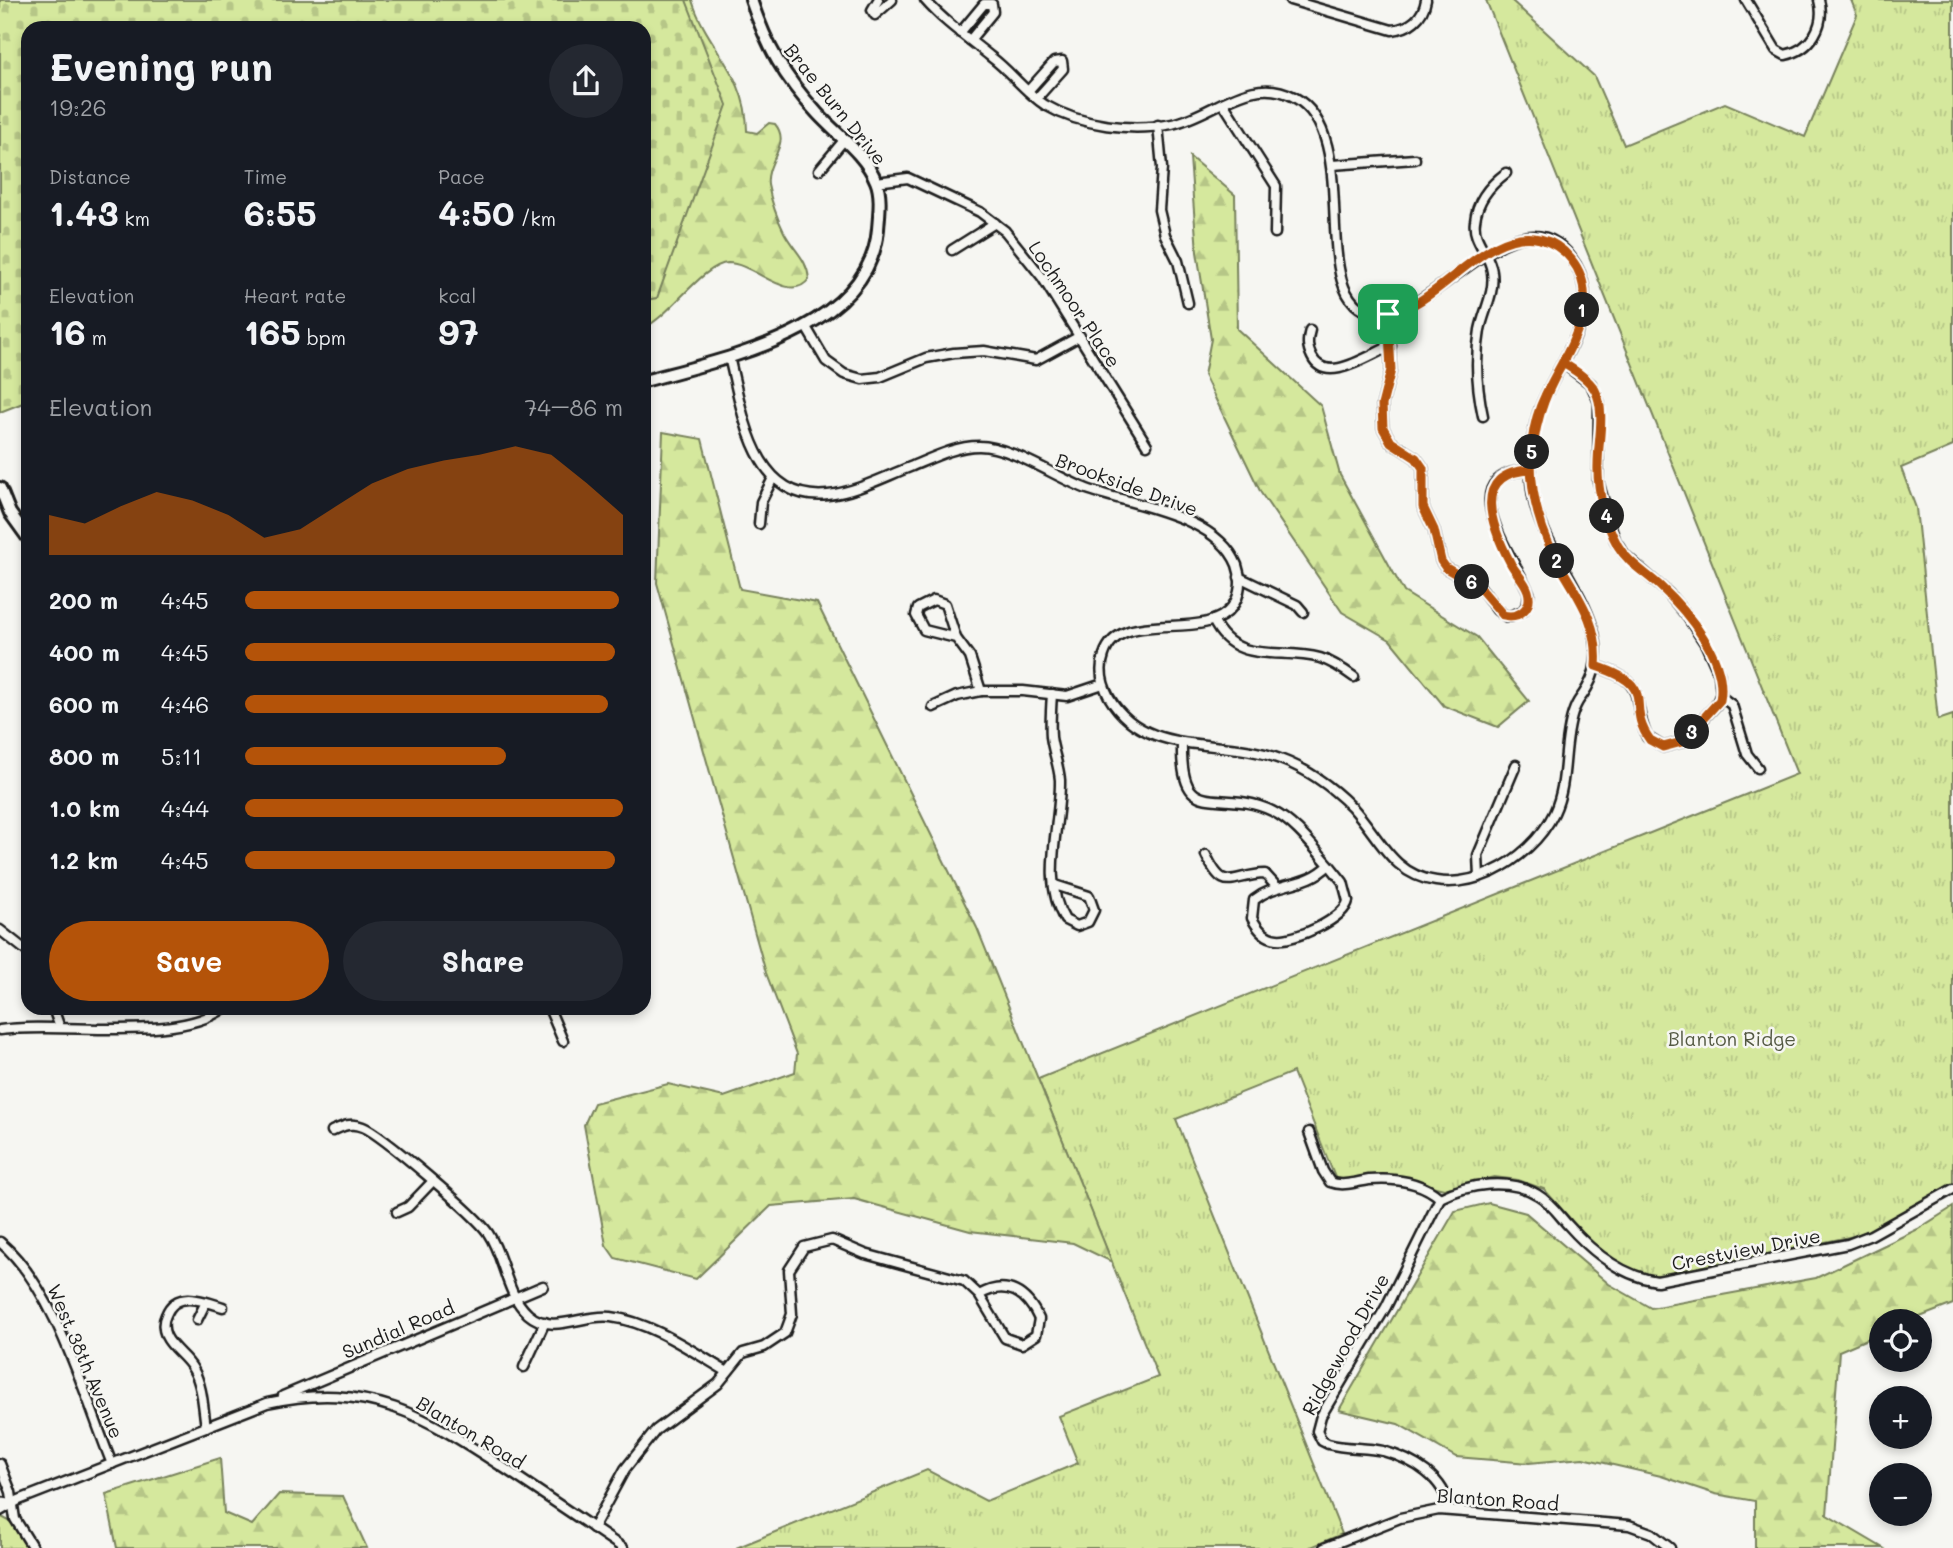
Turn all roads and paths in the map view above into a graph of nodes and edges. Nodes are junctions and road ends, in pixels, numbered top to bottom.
1 (751, 0) edge
2 (878, 0) edge
3 (892, 0) edge
4 (925, 0) edge
5 (1290, 0) edge
6 (1426, 0) edge
7 (1746, 0) edge
8 (1819, 0) edge
9 (960, 33) junction
10 (970, 40) junction
11 (1028, 91) junction
12 (1037, 98) junction
13 (1223, 103) junction
14 (1158, 125) junction
15 (845, 139) junction
16 (1415, 159) dead end
17 (1332, 165) junction
18 (819, 170) dead end
19 (1506, 173) dead end
20 (876, 181) junction
21 (995, 223) junction
22 (1275, 233) dead end
23 (952, 250) dead end
24 (1486, 254) junction
25 (1188, 303) dead end
26 (1388, 314) junction
27 (806, 327) junction
28 (1310, 330) dead end
29 (1080, 336) junction
30 (1391, 346) junction
31 (729, 357) junction
32 (1563, 363) junction
33 (651, 380) edge
34 (1483, 416) dead end
35 (1147, 446) dead end
36 (1531, 470) junction
37 (773, 478) junction
38 (0, 488) edge
39 (21, 522) edge
40 (759, 524) dead end
41 (1239, 577) junction
42 (1303, 612) dead end
43 (1213, 620) junction
44 (956, 638) junction
45 (1596, 666) junction
46 (1354, 677) dead end
47 (1103, 684) junction
48 (981, 691) junction
49 (1052, 694) junction
50 (1720, 696) junction
51 (933, 707) dead end
52 (1182, 743) junction
53 (1516, 765) dead end
54 (1758, 768) dead end
55 (1206, 855) dead end
56 (1329, 865) junction
57 (1479, 877) junction
58 (1055, 885) junction
59 (1276, 886) junction
60 (0, 930) edge
61 (21, 946) edge
62 (55, 1015) edge
63 (207, 1015) edge
64 (552, 1015) edge
65 (59, 1026) junction
66 (0, 1030) edge
67 (564, 1041) dead end
68 (332, 1131) dead end
69 (1309, 1132) dead end
70 (432, 1182) junction
71 (1953, 1189) edge
72 (1440, 1198) junction
73 (397, 1212) dead end
74 (0, 1242) edge
75 (542, 1286) dead end
76 (979, 1294) junction
77 (515, 1297) junction
78 (206, 1301) junction
79 (223, 1307) dead end
80 (197, 1320) dead end
81 (545, 1322) junction
82 (524, 1367) dead end
83 (726, 1371) junction
84 (267, 1403) junction
85 (206, 1427) junction
86 (0, 1464) edge
87 (112, 1464) junction
88 (0, 1502) edge
89 (11, 1504) junction
90 (1449, 1510) junction
91 (0, 1511) edge
92 (593, 1528) junction
93 (33, 1548) edge
94 (623, 1548) edge
95 (1324, 1548) edge
96 (1670, 1548) edge

1 - 15 street, Brae Burn Drive
2 - 3 street
4 - 9 street
5 - 6 street
7 - 8 street
9 - 10 street
9 - 10 street
10 - 11 street
11 - 12 street
11 - 12 street
12 - 14 street
13 - 14 street
13 - 17 street
13 - 22 street
14 - 25 street
15 - 18 street
15 - 20 street, Brae Burn Drive
16 - 17 street
17 - 26 street
19 - 24 street
20 - 21 street, Lochmoor Place
20 - 27 street, Brae Burn Drive
21 - 23 street
21 - 29 street, Lochmoor Place
24 - 26 street
24 - 32 street
24 - 34 street
26 - 30 street
27 - 29 street
27 - 31 street, Brae Burn Drive
28 - 30 street
29 - 35 street, Lochmoor Place
30 - 36 street
31 - 33 street, Brae Burn Drive
31 - 37 street
32 - 36 street
32 - 50 street
36 - 45 street
37 - 40 street
37 - 41 street, Brookside Drive
38 - 39 street
41 - 42 street
41 - 43 street
43 - 46 street
43 - 47 street
44 - 44 street
44 - 48 street
45 - 50 street
45 - 57 street
47 - 49 street
47 - 52 street
48 - 49 street
48 - 51 street
49 - 58 street
50 - 54 street
52 - 56 street
52 - 57 street
53 - 57 street
55 - 59 street
56 - 59 street
56 - 59 street
58 - 58 street
60 - 61 street
62 - 65 street
63 - 65 street
64 - 67 street
65 - 66 street
68 - 70 street
69 - 72 street
70 - 73 street
70 - 77 street
71 - 72 street, Crestview Drive
72 - 90 street, Ridgewood Drive
74 - 87 street, West 38th Avenue
75 - 77 street, Sundial Road
76 - 76 street
76 - 83 street
77 - 81 street
77 - 84 street, Sundial Road
78 - 79 street
78 - 80 street
78 - 85 street
81 - 82 street
81 - 83 street
83 - 92 street
84 - 85 street, Blanton Road
84 - 92 street, Blanton Road
85 - 87 street, Blanton Road
86 - 89 street
87 - 89 street, Blanton Road
88 - 89 street
89 - 91 street, Blanton Road
89 - 93 street
90 - 95 street, Blanton Road
90 - 96 street, Blanton Road
92 - 94 street, Blanton Road

